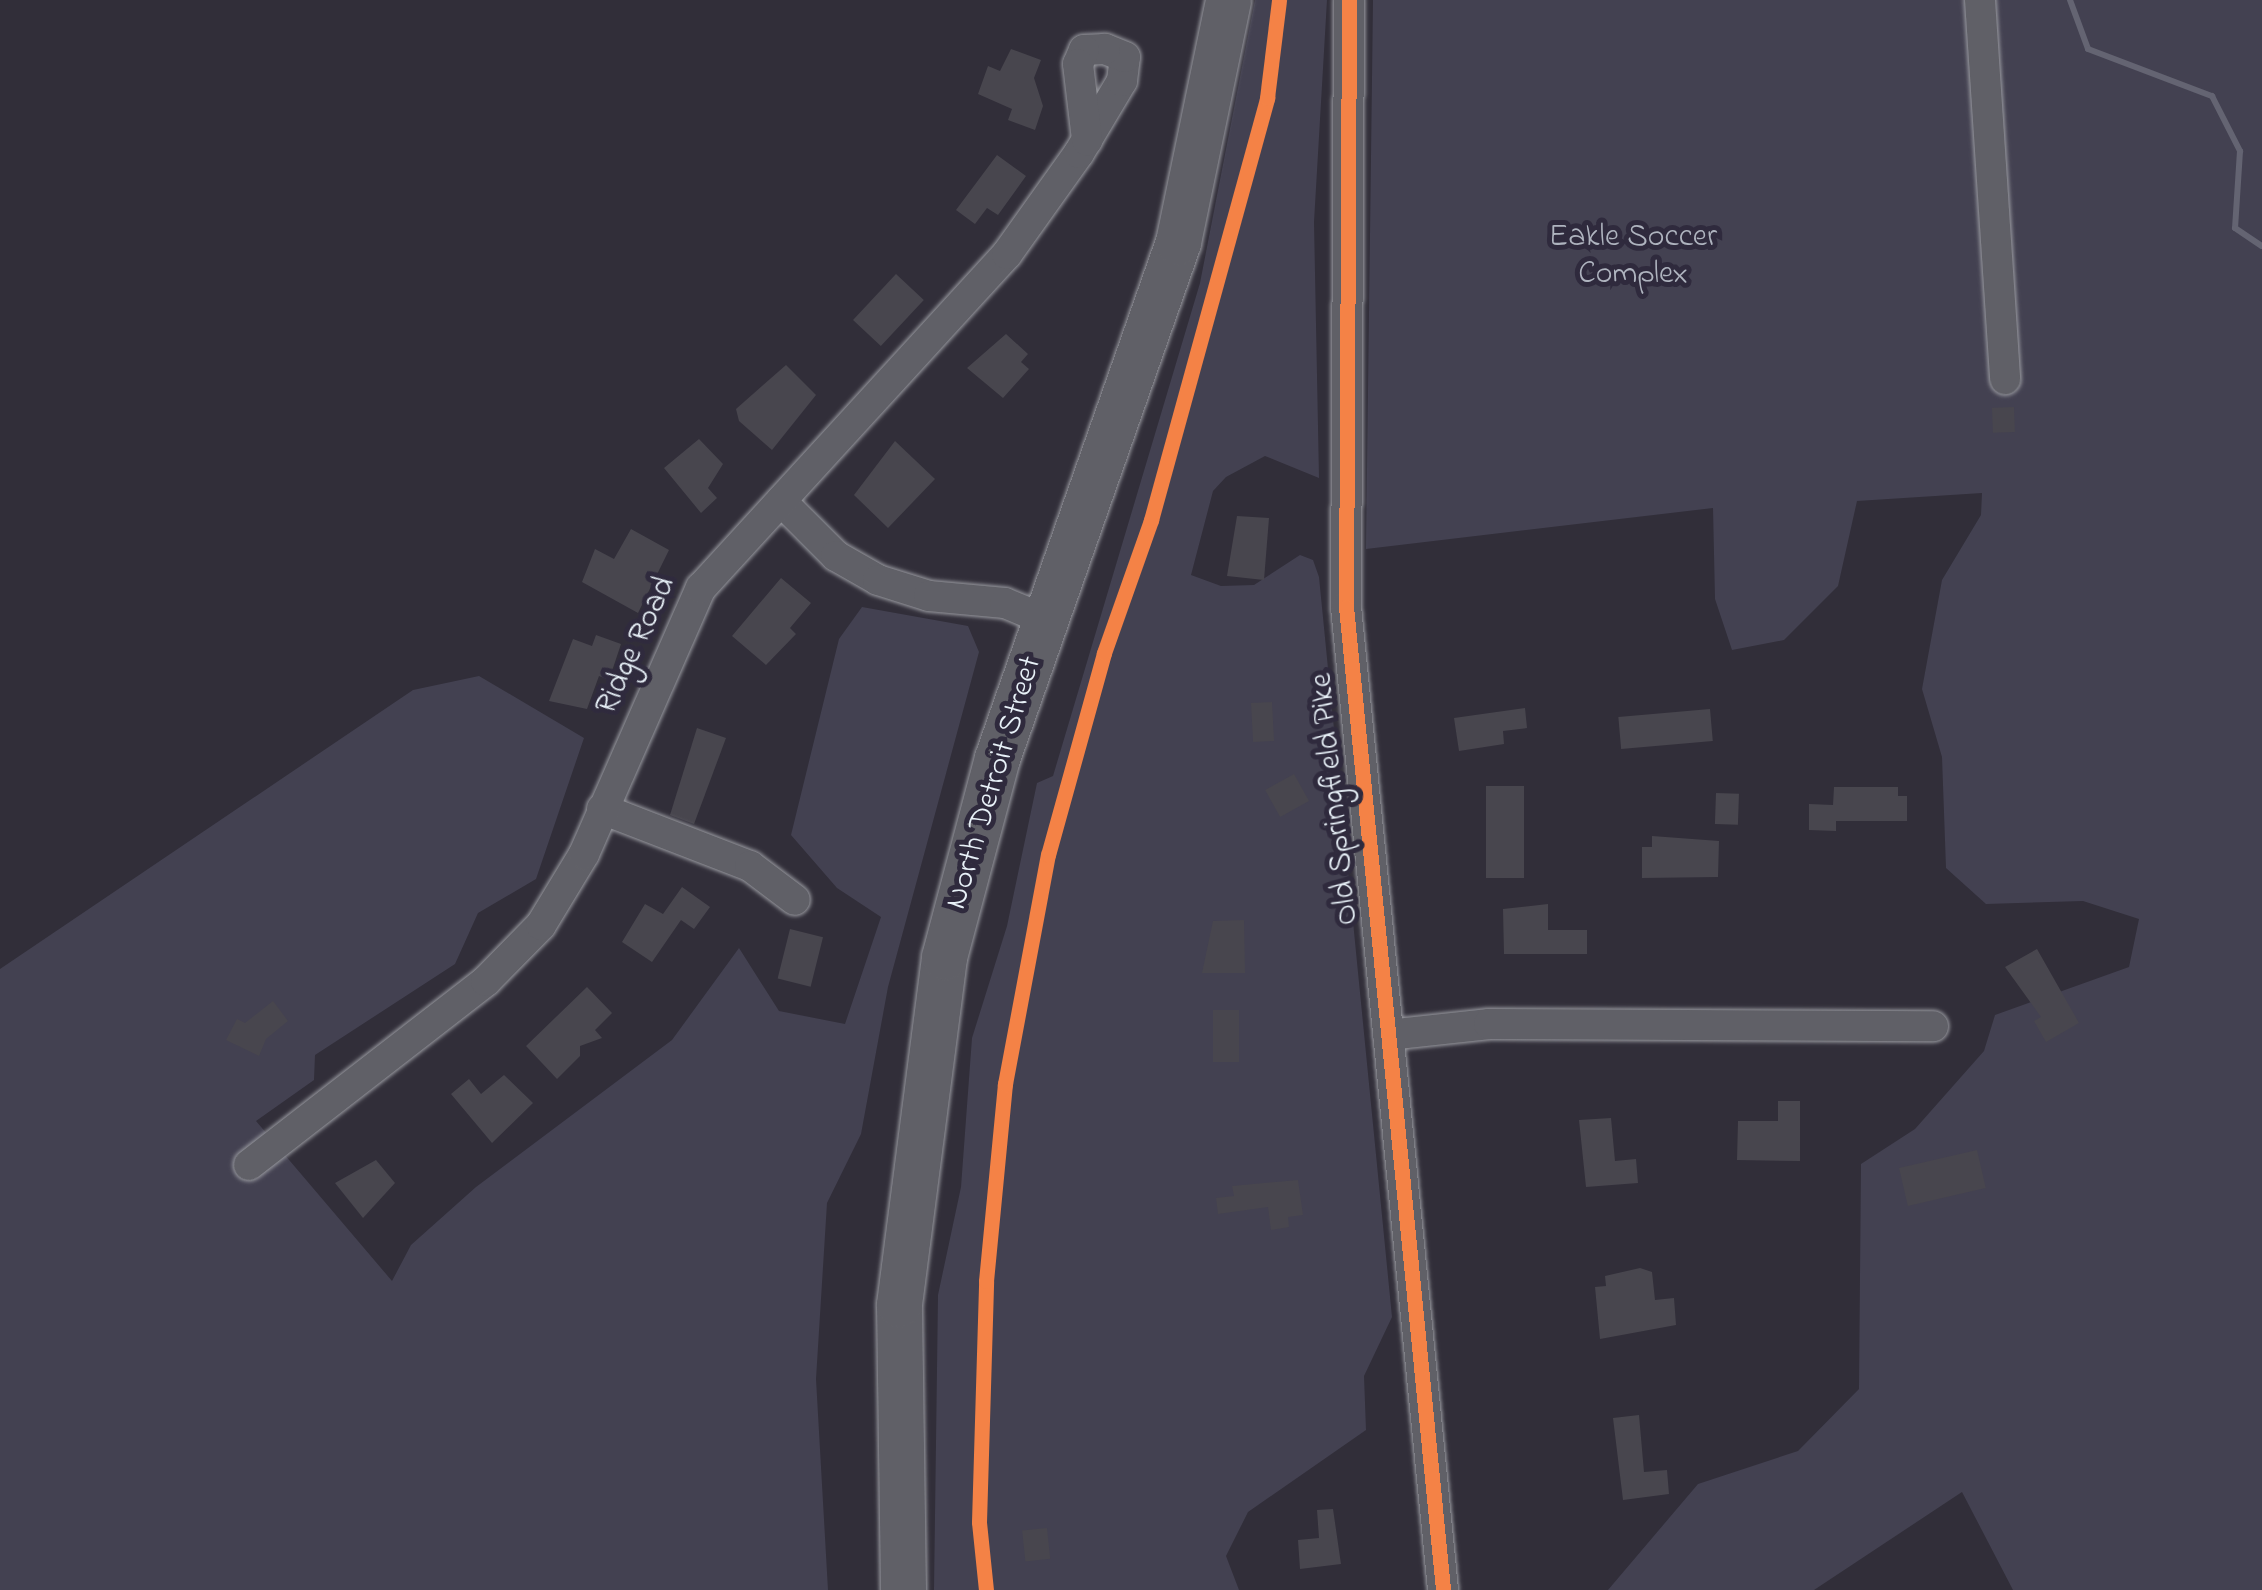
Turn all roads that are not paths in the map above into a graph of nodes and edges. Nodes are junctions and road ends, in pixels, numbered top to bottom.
1 (1228, 0) edge
2 (1350, 0) edge
3 (1980, 0) edge
4 (1086, 140) dead end
5 (2005, 379) dead end
6 (781, 501) junction
7 (1046, 620) junction
8 (602, 809) junction
9 (795, 900) dead end
10 (1933, 1026) dead end
11 (1388, 1035) junction
12 (249, 1165) dead end
13 (903, 1590) edge
14 (1443, 1590) edge

1 - 7 highway, North Detroit Street
2 - 11 street, Old Springfield Pike
3 - 5 street
4 - 6 street, Ridge Road
6 - 7 street
6 - 8 street, Ridge Road
7 - 13 highway, North Detroit Street
8 - 9 street
8 - 12 street, Ridge Road
10 - 11 street
11 - 14 street, Old Springfield Pike

